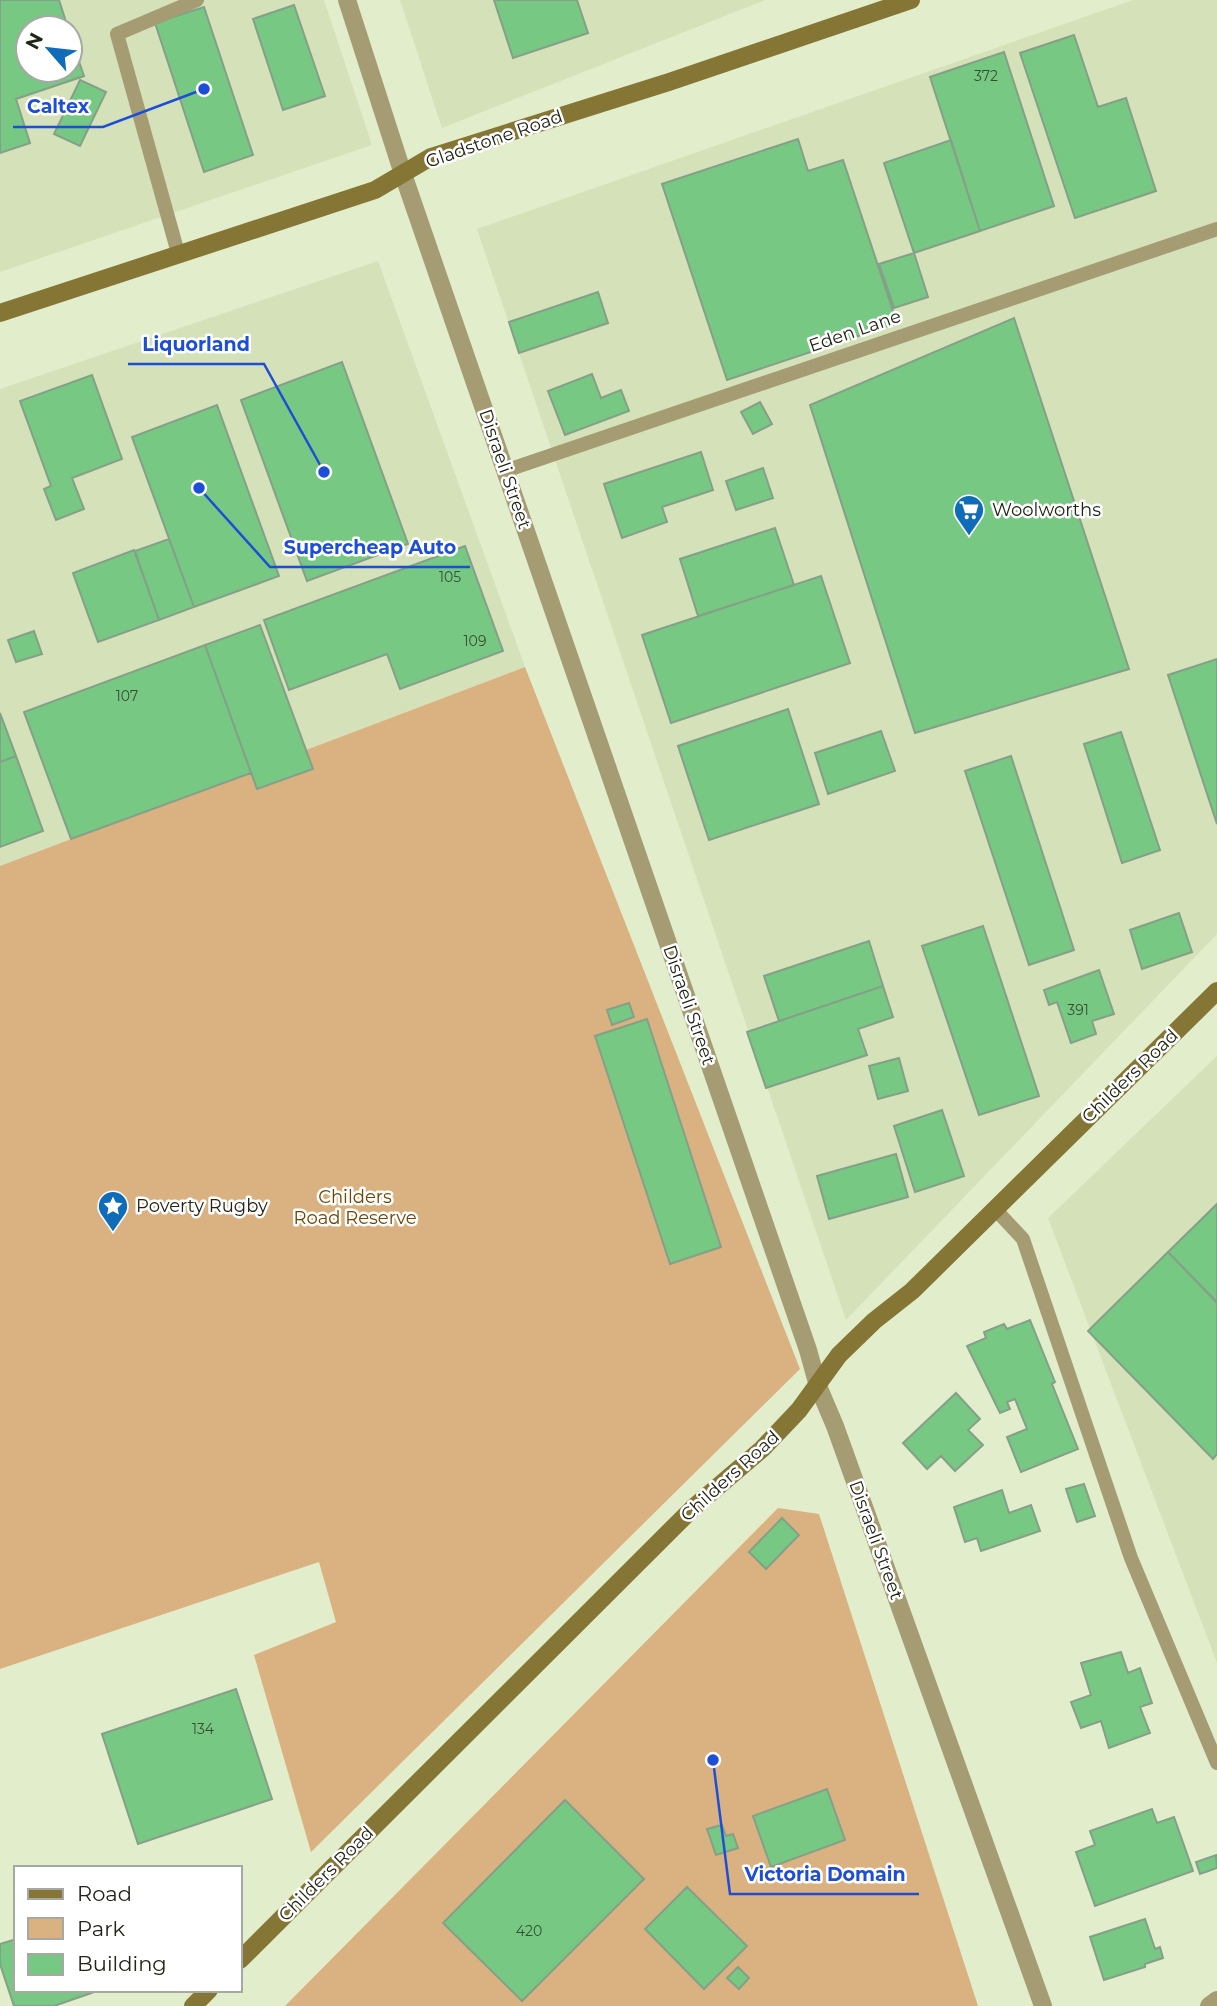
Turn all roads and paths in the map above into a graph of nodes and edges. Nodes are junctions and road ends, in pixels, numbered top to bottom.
1 (197, 0) edge
2 (346, 0) edge
3 (911, 0) edge
4 (403, 174) junction
5 (1217, 229) edge
6 (178, 253) junction
7 (0, 313) edge
8 (505, 471) junction
9 (1217, 991) edge
10 (995, 1209) junction
11 (818, 1386) junction
12 (1217, 1763) edge
13 (242, 1958) edge
14 (207, 1992) edge
15 (1217, 2000) edge
16 (193, 2006) edge
17 (1043, 2006) edge
18 (1209, 2006) edge

1 - 6 lane
2 - 4 street, Disraeli Street
3 - 4 street, Gladstone Road
4 - 6 street, Gladstone Road
4 - 8 street, Disraeli Street
5 - 8 lane, Eden Lane
6 - 7 street, Gladstone Road
8 - 11 street, Disraeli Street
9 - 10 street, Childers Road
10 - 11 street, Childers Road
10 - 12 lane
11 - 13 street, Childers Road
11 - 17 street, Disraeli Street
14 - 16 street
15 - 18 street

